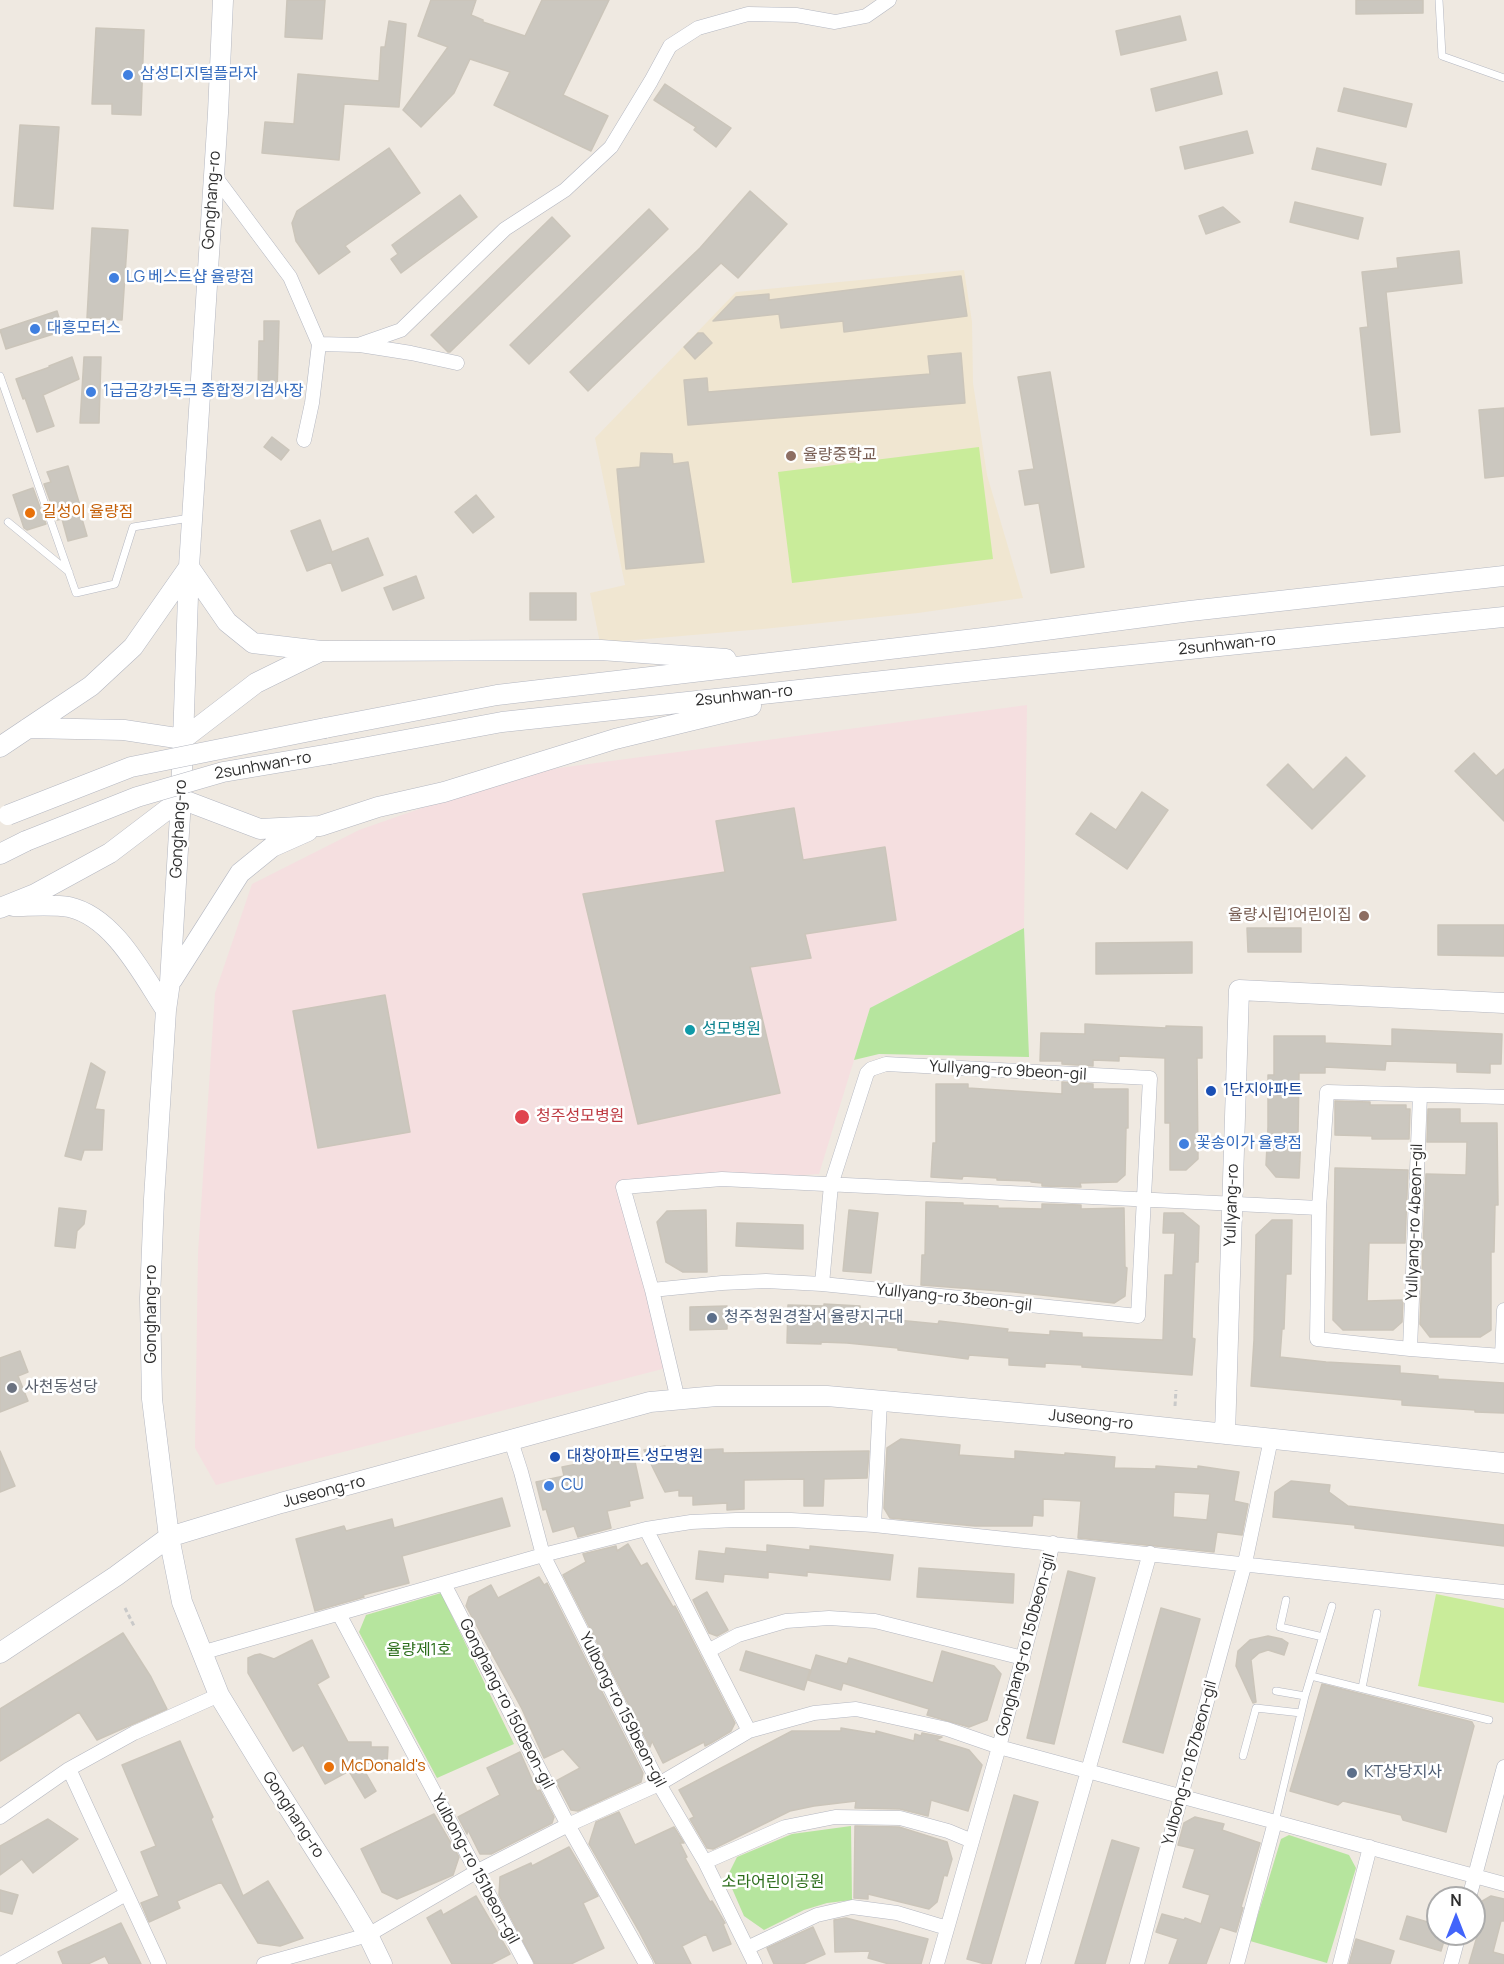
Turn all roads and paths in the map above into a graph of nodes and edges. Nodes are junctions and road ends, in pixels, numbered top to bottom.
1 (222, 0) edge
2 (889, 0) edge
3 (1439, 0) edge
4 (1504, 78) edge
5 (214, 175) junction
6 (319, 344) junction
7 (358, 345) junction
8 (457, 363) dead end
9 (0, 376) edge
10 (304, 440) dead end
11 (192, 518) junction
12 (8, 522) dead end
13 (189, 567) junction
14 (69, 572) junction
15 (1504, 576) edge
16 (1504, 617) edge
17 (321, 651) junction
18 (774, 663) junction
19 (824, 687) junction
20 (28, 728) junction
21 (183, 739) junction
22 (0, 747) edge
23 (181, 799) junction
24 (4, 817) edge
25 (320, 826) junction
26 (0, 854) edge
27 (2, 907) edge
28 (170, 982) junction
29 (1504, 1003) edge
30 (166, 1010) junction
31 (1420, 1095) junction
32 (1504, 1097) edge
33 (831, 1185) junction
34 (1143, 1198) junction
35 (1232, 1203) junction
36 (1319, 1208) junction
37 (822, 1284) junction
38 (652, 1290) junction
39 (1504, 1310) edge
40 (1410, 1349) junction
41 (1503, 1356) edge
42 (1176, 1390) dead end
43 (678, 1400) junction
44 (880, 1401) junction
45 (1175, 1406) dead end
46 (1225, 1434) junction
47 (1270, 1439) junction
48 (511, 1441) junction
49 (1504, 1463) edge
50 (874, 1525) junction
51 (646, 1529) junction
52 (169, 1537) junction
53 (1053, 1543) junction
54 (1150, 1553) junction
55 (543, 1555) junction
56 (1245, 1563) junction
57 (444, 1584) junction
58 (1504, 1592) edge
59 (1286, 1600) dead end
60 (1332, 1606) dead end
61 (125, 1608) dead end
62 (1377, 1613) dead end
63 (339, 1614) junction
64 (134, 1626) dead end
65 (1323, 1637) junction
66 (708, 1651) junction
67 (0, 1653) edge
68 (201, 1653) junction
69 (1023, 1659) junction
70 (1311, 1676) junction
71 (1362, 1688) junction
72 (1276, 1691) dead end
73 (219, 1695) junction
74 (1305, 1696) junction
75 (1301, 1713) junction
76 (1489, 1720) dead end
77 (749, 1731) junction
78 (999, 1747) junction
79 (1243, 1756) dead end
80 (1504, 1767) edge
81 (69, 1769) junction
82 (1088, 1771) junction
83 (659, 1784) junction
84 (1181, 1796) junction
85 (0, 1817) edge
86 (1275, 1822) junction
87 (568, 1825) junction
88 (972, 1841) junction
89 (1370, 1847) junction
90 (705, 1862) junction
91 (476, 1872) junction
92 (1475, 1876) junction
93 (1504, 1884) edge
94 (1472, 1886) edge
95 (126, 1894) junction
96 (947, 1928) junction
97 (368, 1935) junction
98 (1456, 1946) edge
99 (747, 1948) junction
100 (2, 1961) edge
101 (159, 1964) edge
102 (264, 1964) edge
103 (382, 1964) edge
104 (526, 1964) edge
105 (646, 1964) edge
106 (755, 1964) edge
107 (937, 1964) edge
108 (1033, 1964) edge
109 (1137, 1964) edge
110 (1237, 1964) edge
111 (1340, 1964) edge
112 (1451, 1964) edge

1 - 5 street, Gonghang-ro
2 - 7 street
3 - 4 lane
5 - 6 street
5 - 11 street, Gonghang-ro
6 - 7 street
6 - 10 street
7 - 8 street
9 - 14 lane
11 - 13 street, Gonghang-ro
11 - 14 lane
12 - 14 lane
13 - 17 street
13 - 20 street
13 - 21 street, Gonghang-ro
15 - 18 street, 2sunhwan-ro
16 - 19 street, 2sunhwan-ro
17 - 18 street
17 - 21 street
18 - 24 street, 2sunhwan-ro, bridge
19 - 25 street
19 - 26 street, 2sunhwan-ro, bridge
20 - 21 street
20 - 22 street
21 - 23 street, Gonghang-ro
23 - 25 street
23 - 27 street
23 - 28 street, Gonghang-ro
25 - 28 street
27 - 30 street
28 - 30 street, Gonghang-ro
29 - 35 street, Yullyang-ro
30 - 52 street, Gonghang-ro
31 - 32 street
31 - 36 street
31 - 40 street, Yullyang-ro 4beon-gil
33 - 34 street
33 - 34 street, Yullyang-ro 9beon-gil
33 - 37 street
33 - 38 street
34 - 35 street
34 - 37 street, Yullyang-ro 3beon-gil
35 - 36 street
35 - 46 street, Yullyang-ro
36 - 40 street
37 - 38 street, Yullyang-ro 3beon-gil
38 - 43 street
39 - 41 street
40 - 41 street
42 - 45 path
43 - 44 street, Juseong-ro
43 - 48 street, Juseong-ro
44 - 46 street, Juseong-ro
44 - 50 street
46 - 47 street, Juseong-ro
47 - 49 street, Juseong-ro
47 - 56 street, Yulbong-ro 167beon-gil
48 - 52 street, Juseong-ro
48 - 55 street, Yulbong-ro 159beon-gil
50 - 51 street
50 - 53 street
51 - 55 street
51 - 66 street
52 - 67 street, Juseong-ro
52 - 68 street, Gonghang-ro
53 - 54 street
53 - 69 street, Gonghang-ro 150beon-gil
54 - 56 street
54 - 82 street
55 - 57 street
55 - 83 street, Yulbong-ro 159beon-gil
56 - 58 street
56 - 84 street, Yulbong-ro 167beon-gil
57 - 63 street
57 - 87 street, Gonghang-ro 150beon-gil
59 - 65 lane
60 - 65 lane
61 - 64 path
62 - 71 lane
63 - 68 street
63 - 91 street, Yulbong-ro 151beon-gil
65 - 70 lane
66 - 69 street
66 - 77 street
68 - 73 street, Gonghang-ro
69 - 78 street, Gonghang-ro 150beon-gil
70 - 71 lane
70 - 74 lane
71 - 76 lane
72 - 74 lane
73 - 81 street
73 - 97 street, Gonghang-ro
74 - 75 lane
75 - 79 lane
75 - 86 lane
77 - 78 street, Gonghang-ro 150beon-gil
77 - 83 street, Gonghang-ro 150beon-gil
78 - 82 street, Gonghang-ro 150beon-gil
78 - 88 street, Gonghang-ro 150beon-gil
80 - 92 street
81 - 85 street
81 - 95 street
82 - 84 street, Gonghang-ro 150beon-gil
82 - 108 street
83 - 87 street, Gonghang-ro 150beon-gil
83 - 90 street, Yulbong-ro 159beon-gil
84 - 86 street, Gonghang-ro 150beon-gil
84 - 109 street, Yulbong-ro 167beon-gil
86 - 89 street, Gonghang-ro 150beon-gil
86 - 110 street
87 - 91 street, Gonghang-ro 150beon-gil
87 - 105 street, Gonghang-ro 150beon-gil
88 - 90 street
88 - 96 street, Gonghang-ro 150beon-gil
89 - 92 street, Gonghang-ro 150beon-gil
89 - 111 street
90 - 99 street, Yulbong-ro 159beon-gil
91 - 97 street, Gonghang-ro 150beon-gil
91 - 104 street, Yulbong-ro 151beon-gil
92 - 93 street, Gonghang-ro 150beon-gil
92 - 94 street
95 - 100 street
95 - 101 street
96 - 99 street
96 - 107 street, Gonghang-ro 150beon-gil
97 - 102 street
97 - 103 street, Gonghang-ro
98 - 112 street
99 - 106 street, Yulbong-ro 159beon-gil

